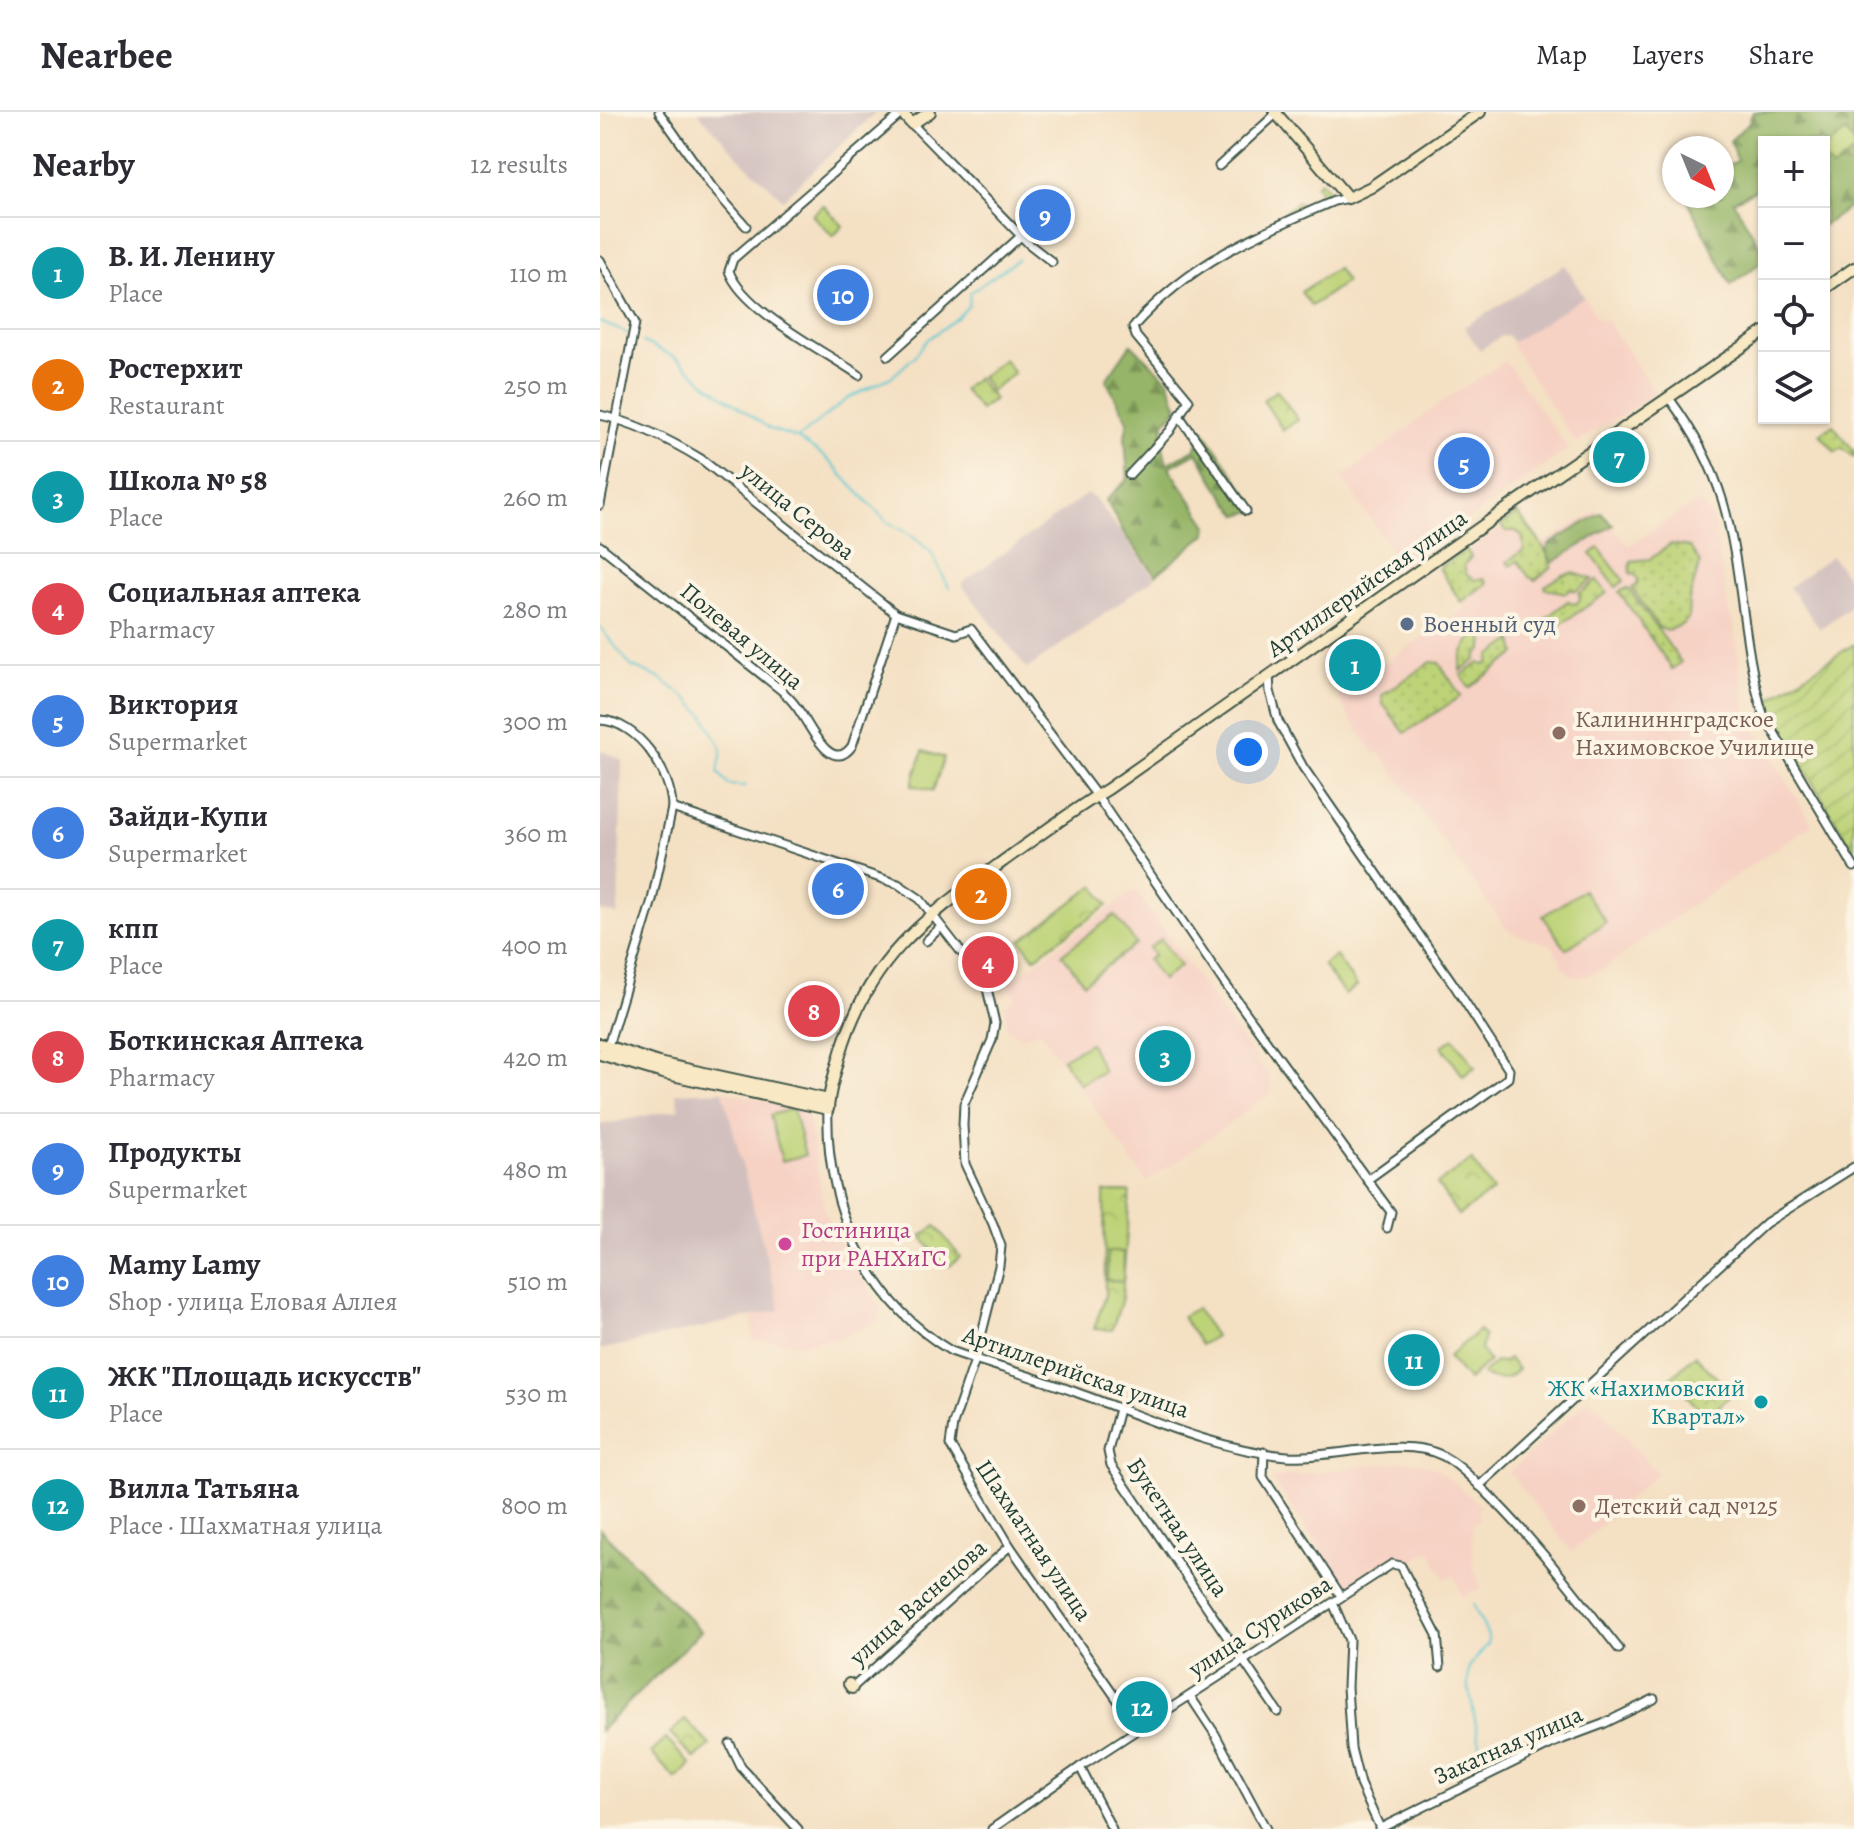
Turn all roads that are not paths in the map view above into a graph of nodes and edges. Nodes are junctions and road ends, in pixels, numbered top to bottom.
1 (659, 112) edge
2 (902, 112) edge
3 (930, 112) edge
4 (1480, 112) edge
5 (1276, 113) edge
6 (912, 124) junction
7 (1219, 166) dead end
8 (1348, 198) junction
9 (746, 226) dead end
10 (1022, 235) junction
11 (600, 260) edge
12 (1052, 262) dead end
13 (1854, 268) edge
14 (1830, 285) edge
15 (1758, 336) edge
16 (888, 356) dead end
17 (859, 375) dead end
18 (1669, 398) junction
19 (600, 415) edge
20 (1180, 417) junction
21 (617, 419) junction
22 (1129, 475) dead end
23 (600, 505) edge
24 (1246, 511) dead end
25 (600, 546) edge
26 (896, 614) junction
27 (1269, 676) junction
28 (600, 720) edge
29 (1097, 796) junction
30 (672, 808) junction
31 (1854, 867) edge
32 (932, 914) junction
33 (941, 927) junction
34 (926, 941) dead end
35 (603, 1048) edge
36 (828, 1104) junction
37 (1854, 1167) edge
38 (1367, 1180) junction
39 (1387, 1228) dead end
40 (975, 1360) junction
41 (1119, 1409) junction
42 (1264, 1452) junction
43 (1479, 1486) junction
44 (1010, 1546) junction
45 (1341, 1596) junction
46 (1333, 1603) junction
47 (1619, 1649) dead end
48 (1243, 1660) junction
49 (1440, 1667) dead end
50 (851, 1686) dead end
51 (1190, 1696) junction
52 (1654, 1699) dead end
53 (1278, 1712) dead end
54 (1138, 1729) junction
55 (730, 1744) dead end
56 (1080, 1767) junction
57 (798, 1829) edge
58 (992, 1829) edge
59 (1112, 1829) edge
60 (1266, 1829) edge
61 (1380, 1829) edge

1 - 9 street
2 - 6 main road
2 - 17 street
3 - 6 main road
4 - 8 main road
5 - 7 street
5 - 8 main road
6 - 10 street
8 - 20 street
10 - 12 street
10 - 16 street
11 - 21 street
13 - 14 main road
15 - 18 main road, Артиллерийская улица
18 - 27 main road, Артиллерийская улица
18 - 31 street
19 - 21 street, улица Серова
20 - 22 street
20 - 24 street
21 - 23 street
21 - 26 street, улица Серова
25 - 26 street, Полевая улица
26 - 29 street, улица Серова
27 - 29 main road, Артиллерийская улица
27 - 38 street, Артиллерийская улица
28 - 30 street
29 - 32 main road, Артиллерийская улица
29 - 38 street
30 - 32 street, Шахматная улица
30 - 35 street
32 - 33 street, Шахматная улица
32 - 36 main road, Артиллерийская улица
33 - 34 street
33 - 40 street, Шахматная улица
35 - 36 main road
36 - 40 street, Артиллерийская улица
37 - 43 street
38 - 39 street
40 - 41 street, Артиллерийская улица
40 - 44 street, Шахматная улица
41 - 42 street, Артиллерийская улица
41 - 48 street, Букетная улица
42 - 43 street, Артиллерийская улица
42 - 45 street
43 - 47 street, Артиллерийская улица
44 - 50 street, улица Васнецова
44 - 54 street, Шахматная улица
45 - 46 street, улица Сурикова
45 - 49 street, улица Сурикова
46 - 48 street, улица Сурикова
46 - 61 street
48 - 51 street, улица Сурикова
48 - 53 street, Букетная улица
51 - 54 street, улица Сурикова
51 - 60 street
52 - 61 street, Закатная улица
54 - 56 street, улица Сурикова
55 - 57 street
56 - 58 street, улица Сурикова
56 - 59 street

